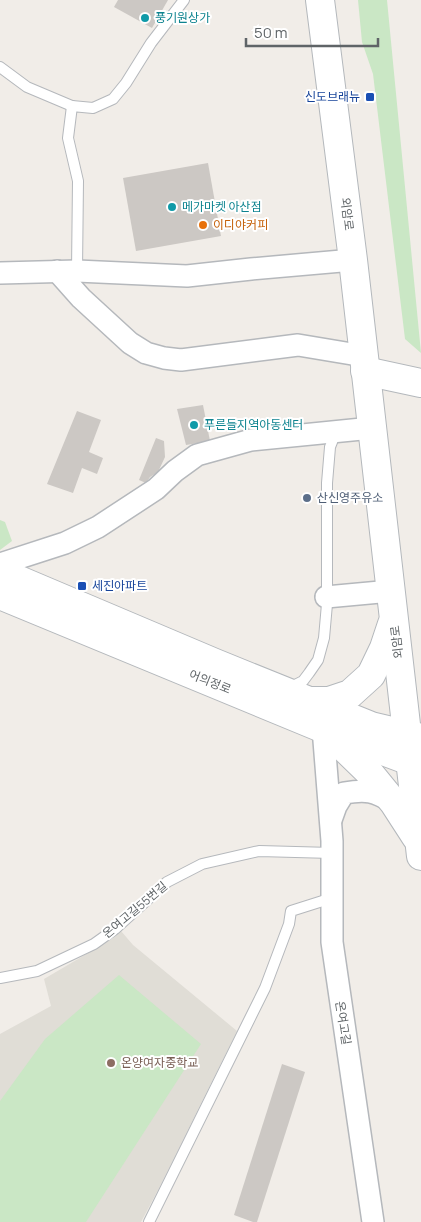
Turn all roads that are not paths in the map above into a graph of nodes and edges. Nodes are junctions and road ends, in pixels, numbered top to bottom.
1 (184, 0) edge
2 (320, 0) edge
3 (0, 67) edge
4 (72, 106) junction
5 (353, 260) junction
6 (67, 271) junction
7 (0, 273) edge
8 (364, 363) junction
9 (421, 384) edge
10 (372, 428) junction
11 (336, 432) junction
12 (0, 564) edge
13 (0, 572) edge
14 (391, 591) junction
15 (0, 595) edge
16 (326, 597) junction
17 (394, 618) junction
18 (421, 681) edge
19 (296, 696) junction
20 (323, 728) junction
21 (415, 749) edge
22 (394, 803) junction
23 (331, 823) junction
24 (420, 849) edge
25 (332, 853) junction
26 (332, 898) junction
27 (0, 978) edge
28 (149, 1222) edge
29 (374, 1222) edge

1 - 4 lane
2 - 5 main road, 외암로
3 - 4 lane
4 - 6 lane
5 - 6 street
5 - 8 main road, 외암로
6 - 7 street
6 - 8 street
8 - 9 main road
8 - 10 main road, 외암로
10 - 11 street
10 - 14 main road, 외암로
11 - 12 street
11 - 16 lane
13 - 19 main road, 어의정로
14 - 16 street
14 - 17 main road, 외암로
15 - 20 main road, 어의정로
16 - 19 lane
17 - 18 main road
17 - 19 main road
17 - 21 main road, 외암로
19 - 21 main road, 어의정로
20 - 21 main road, 어의정로
20 - 22 main road
20 - 23 street, 온여고길
21 - 24 main road, 외암로
22 - 23 street, 온여고길
22 - 24 main road
23 - 25 street, 온여고길
25 - 26 street, 온여고길
25 - 27 lane, 온여고길55번길
26 - 28 lane
26 - 29 street, 온여고길

